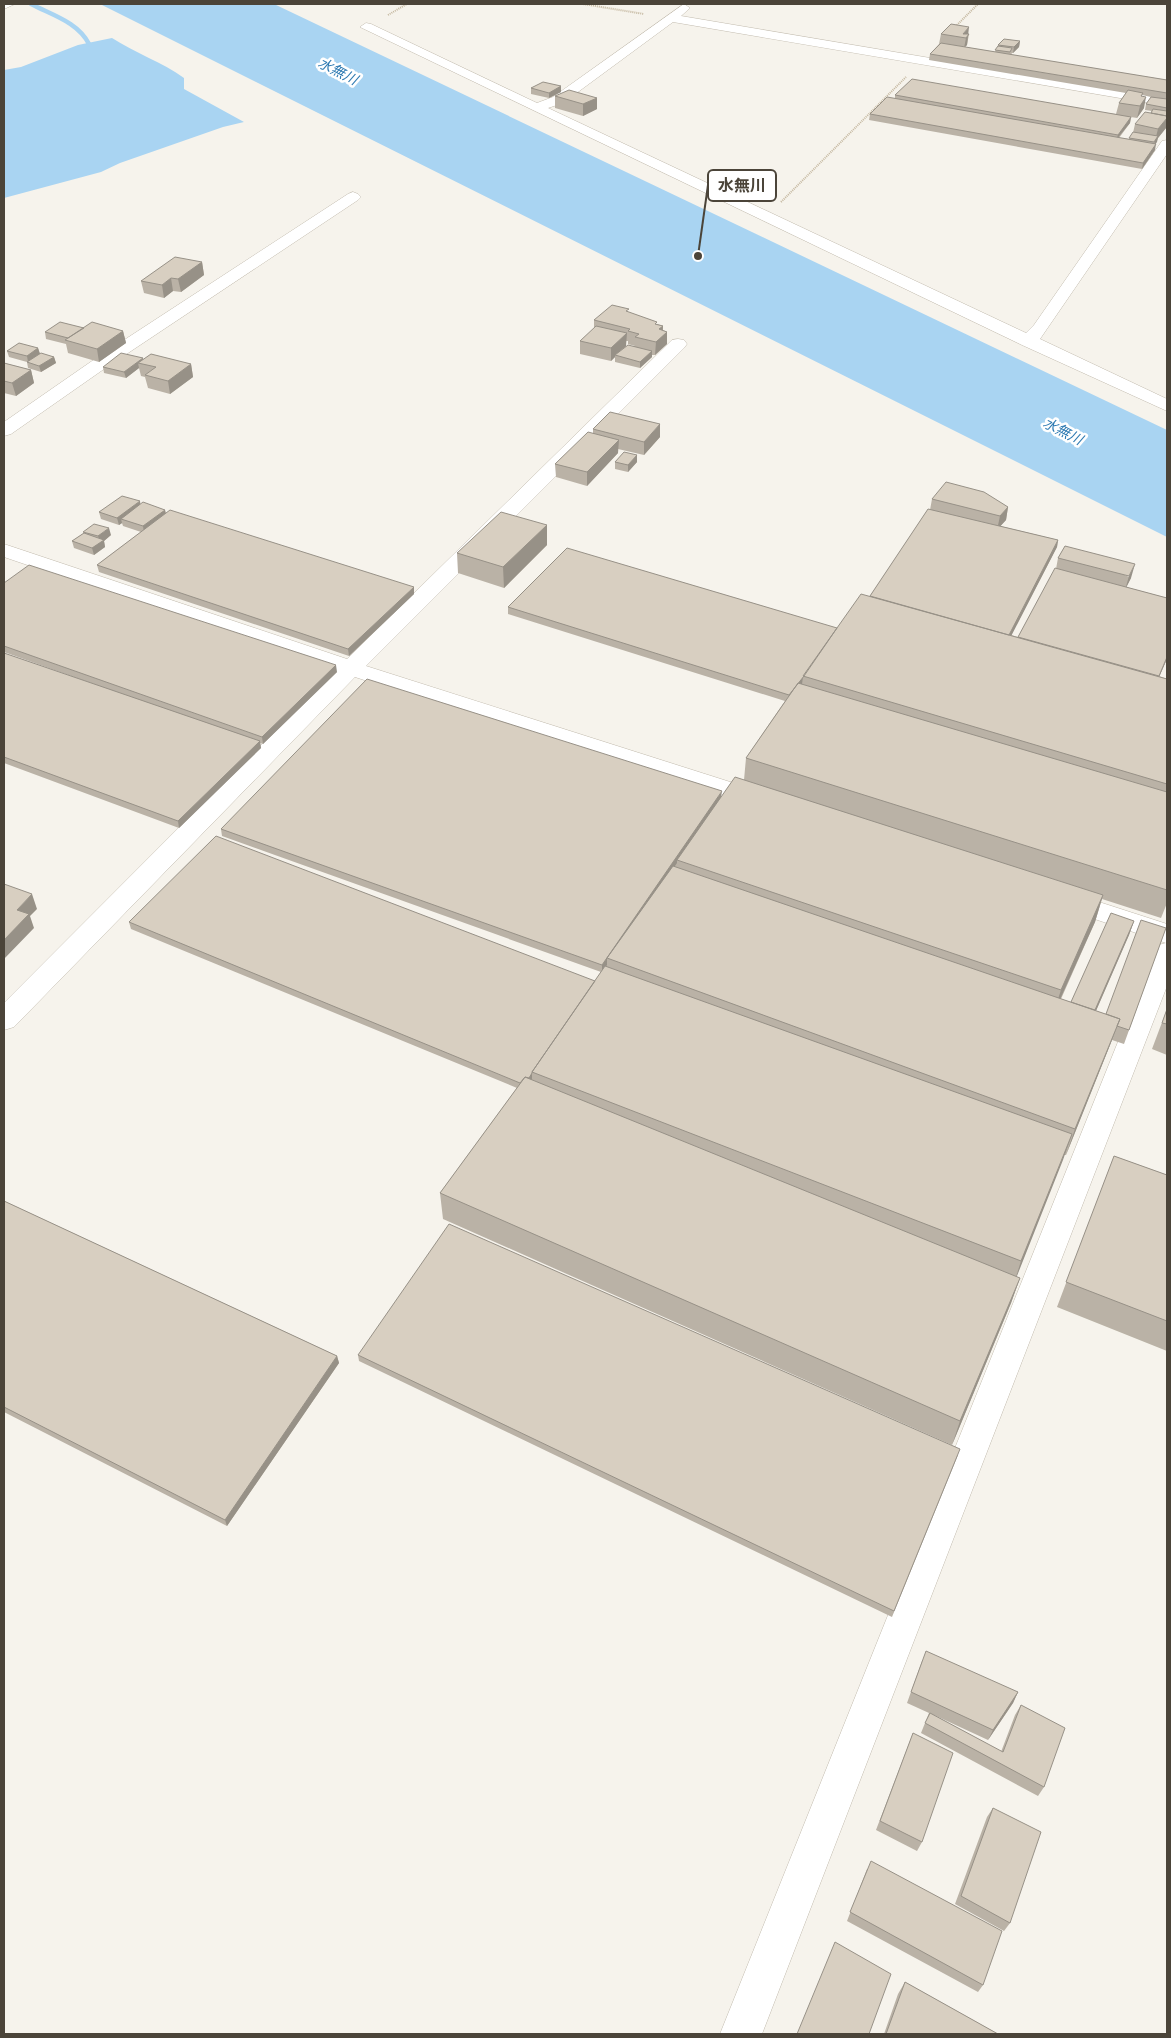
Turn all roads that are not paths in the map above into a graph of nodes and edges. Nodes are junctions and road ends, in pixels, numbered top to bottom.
1 (9, 4) edge
2 (689, 4) edge
3 (4, 5) edge
4 (670, 18) junction
5 (366, 27) dead end
6 (1167, 102) edge
7 (534, 109) junction
8 (1167, 144) edge
9 (353, 197) dead end
10 (1028, 341) junction
11 (678, 344) dead end
12 (1167, 406) edge
13 (4, 430) edge
14 (4, 550) edge
15 (351, 668) junction
16 (786, 809) edge
17 (1037, 891) edge
18 (1167, 934) edge
19 (1167, 952) edge
20 (4, 1020) edge
21 (741, 2034) edge

1 - 3 street
2 - 4 street
4 - 6 street
4 - 7 street
5 - 7 street
7 - 10 street
8 - 10 street
9 - 13 street
10 - 12 street
11 - 15 street
14 - 15 street
15 - 16 street
15 - 20 street
17 - 18 street
19 - 21 street

